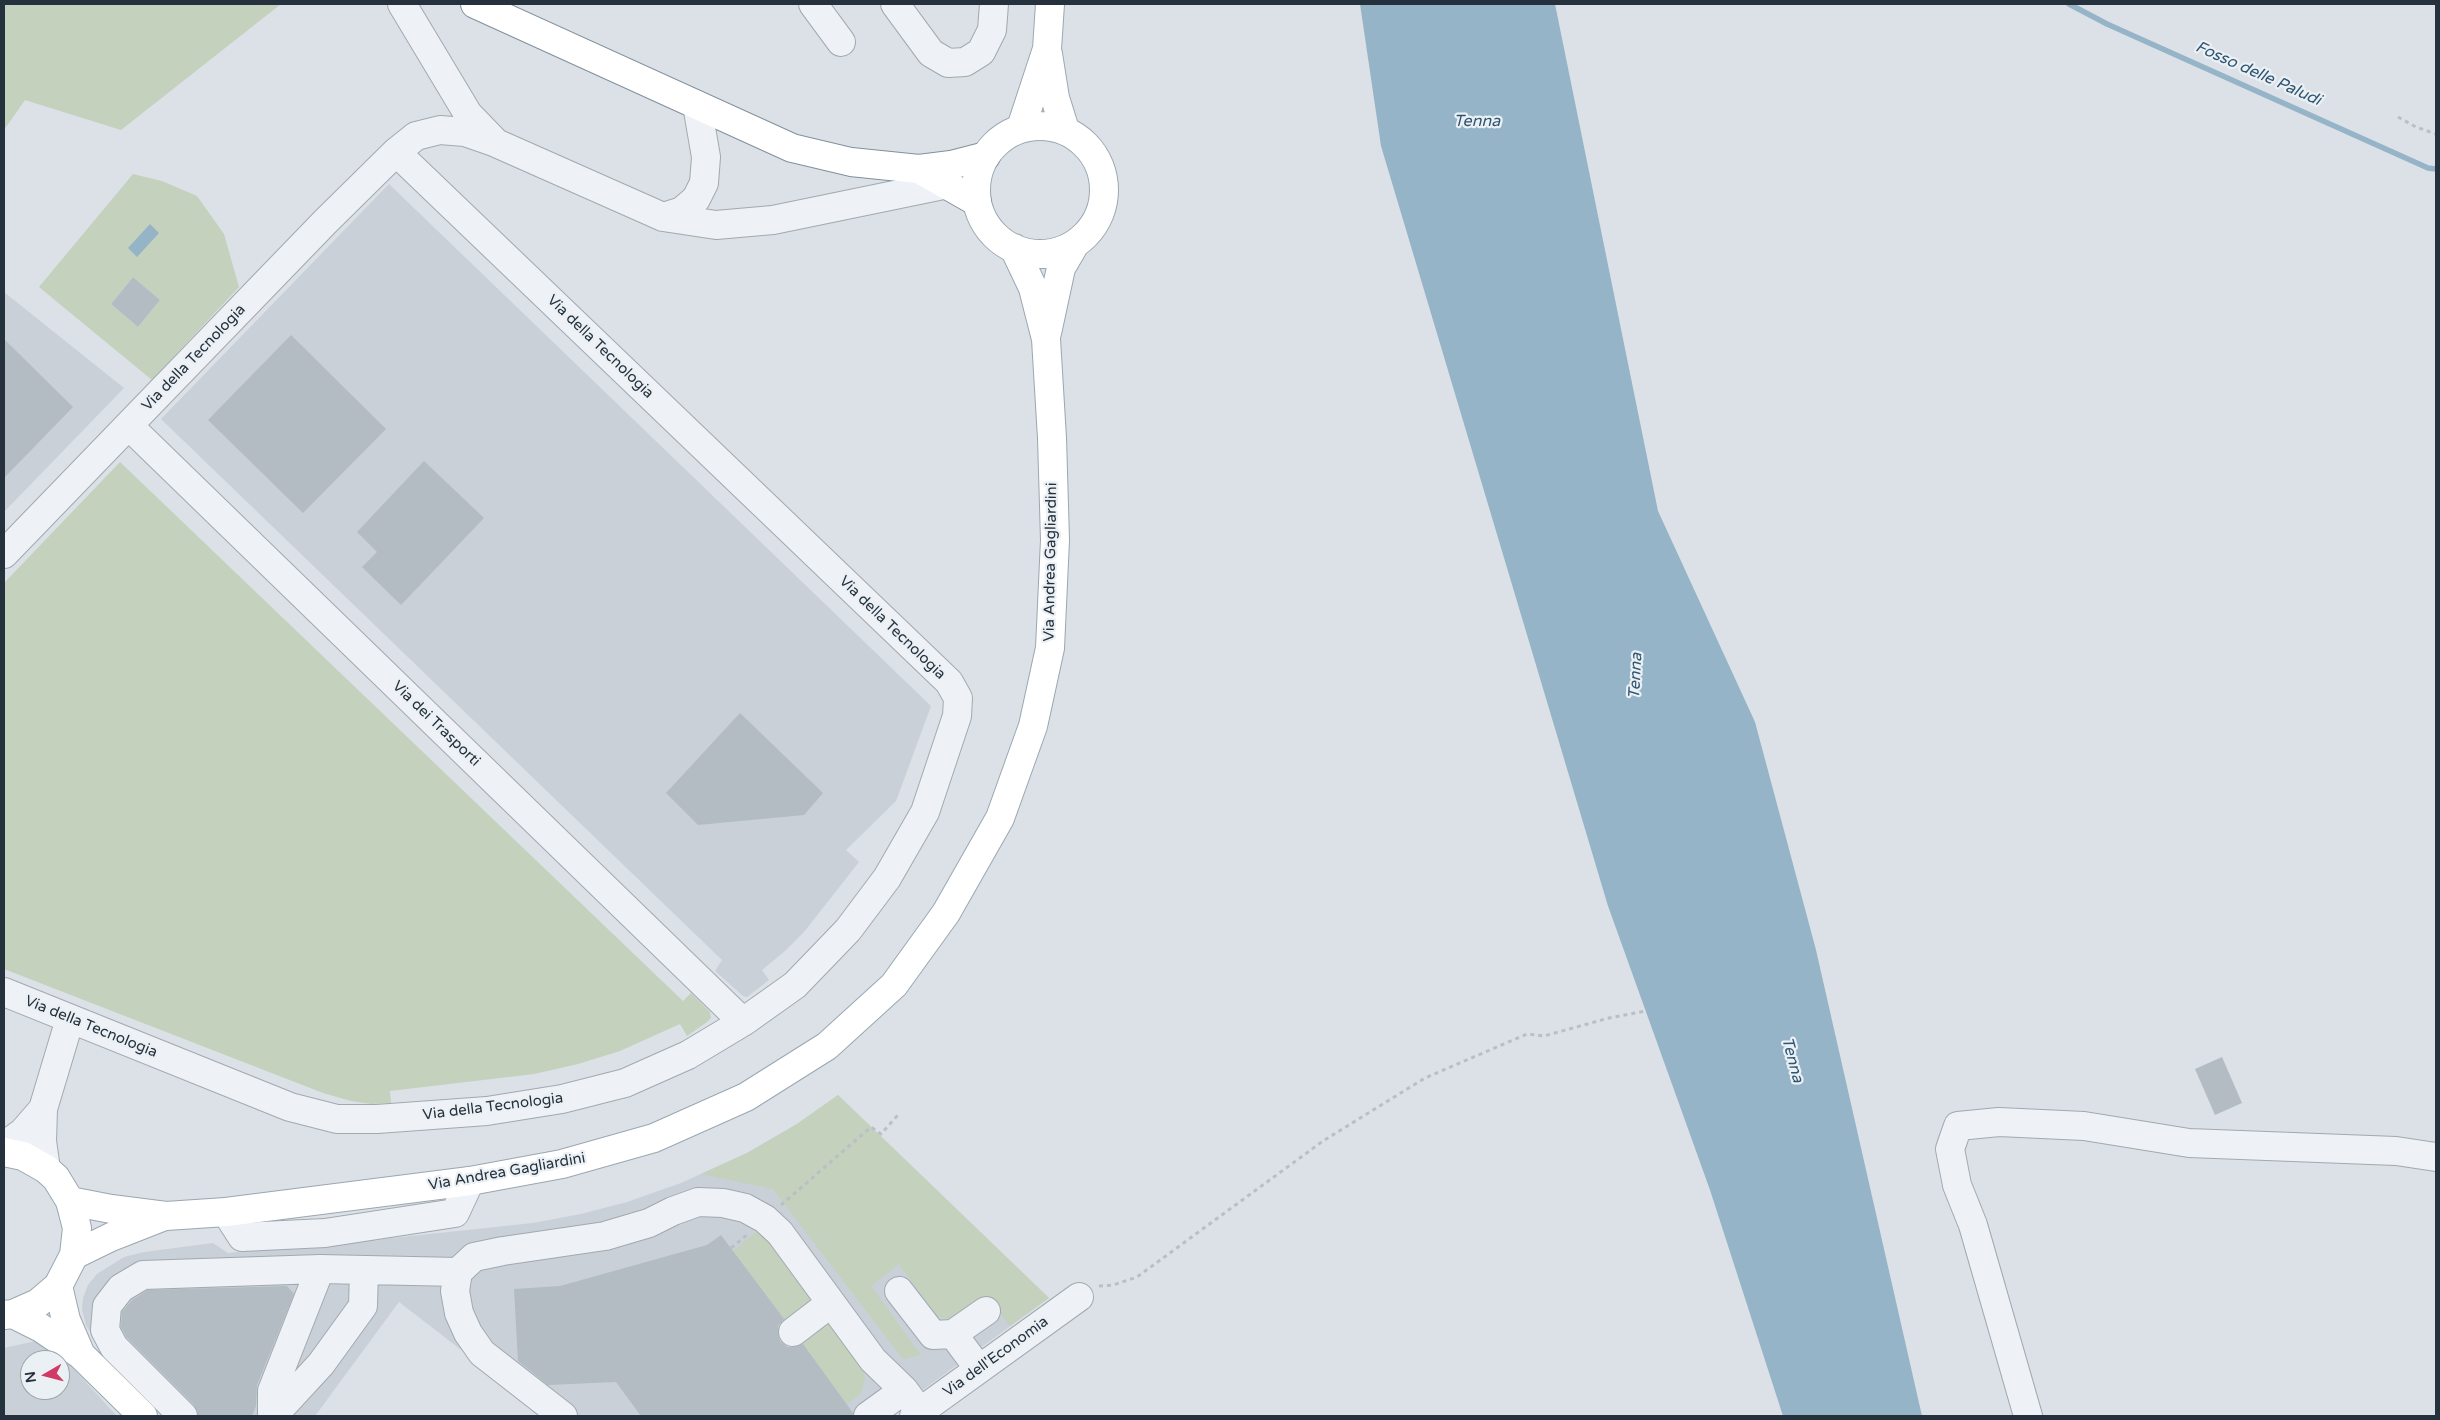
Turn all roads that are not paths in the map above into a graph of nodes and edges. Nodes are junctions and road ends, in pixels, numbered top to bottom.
1 (402, 4) edge
2 (813, 4) edge
3 (895, 4) edge
4 (994, 4) edge
5 (1050, 4) edge
6 (483, 5) edge
7 (842, 42) dead end
8 (1047, 49) junction
9 (697, 104) junction
10 (1021, 128) junction
11 (1065, 130) junction
12 (496, 143) junction
13 (396, 152) junction
14 (986, 156) junction
15 (919, 169) junction
16 (948, 184) junction
17 (978, 202) junction
18 (664, 217) junction
19 (1075, 244) junction
20 (1014, 248) junction
21 (1046, 339) junction
22 (129, 426) junction
23 (4, 554) edge
24 (4, 992) edge
25 (70, 1019) junction
26 (743, 1022) junction
27 (43, 1109) junction
28 (4, 1146) edge
29 (4, 1152) edge
30 (2436, 1157) edge
31 (46, 1169) junction
32 (470, 1181) junction
33 (70, 1201) junction
34 (226, 1212) junction
35 (166, 1216) junction
36 (325, 1233) junction
37 (74, 1255) junction
38 (324, 1269) junction
39 (364, 1270) junction
40 (458, 1272) junction
41 (58, 1286) junction
42 (899, 1291) dead end
43 (1079, 1297) road end
44 (831, 1303) junction
45 (986, 1311) dead end
46 (8, 1314) edge
47 (793, 1332) dead end
48 (953, 1334) junction
49 (81, 1355) junction
50 (979, 1369) junction
51 (904, 1390) junction
52 (917, 1414) edge
53 (143, 1416) edge
54 (182, 1416) edge
55 (273, 1416) edge
56 (563, 1416) edge
57 (868, 1416) edge
58 (2028, 1416) edge

1 - 12 street
2 - 7 street
3 - 4 street
5 - 8 main road
6 - 9 main road
8 - 10 main road
8 - 11 main road
9 - 15 main road
9 - 18 street
10 - 11 main road
10 - 14 main road
11 - 19 main road
12 - 13 street
12 - 18 street
13 - 22 street, Via della Tecnologia
13 - 26 street, Via della Tecnologia
14 - 15 main road
14 - 17 main road
15 - 16 main road
16 - 17 main road
16 - 18 street
17 - 20 main road
19 - 20 main road
19 - 21 main road
20 - 21 main road
21 - 32 main road, Via Andrea Gagliardini
22 - 23 street, Via della Tecnologia
22 - 26 street, Via dei Trasporti
24 - 25 street, Via della Tecnologia
25 - 26 street, Via della Tecnologia
25 - 27 street
27 - 28 street
27 - 31 street
29 - 31 main road
30 - 58 street
31 - 33 main road
32 - 34 main road, Via Andrea Gagliardini
32 - 36 street
33 - 35 main road
33 - 37 main road
34 - 35 main road, Via Andrea Gagliardini
34 - 36 street
35 - 37 main road
36 - 38 street
37 - 41 main road
38 - 39 street
38 - 54 street
38 - 55 street
39 - 40 street
39 - 55 street
40 - 44 street
40 - 56 street
41 - 46 main road
41 - 49 main road
42 - 48 street
43 - 50 street, Via dell'Economia
44 - 47 street
44 - 51 street
45 - 48 street
46 - 49 main road
48 - 50 street
49 - 53 main road
50 - 52 street, Via dell'Economia
51 - 52 street
51 - 57 street

